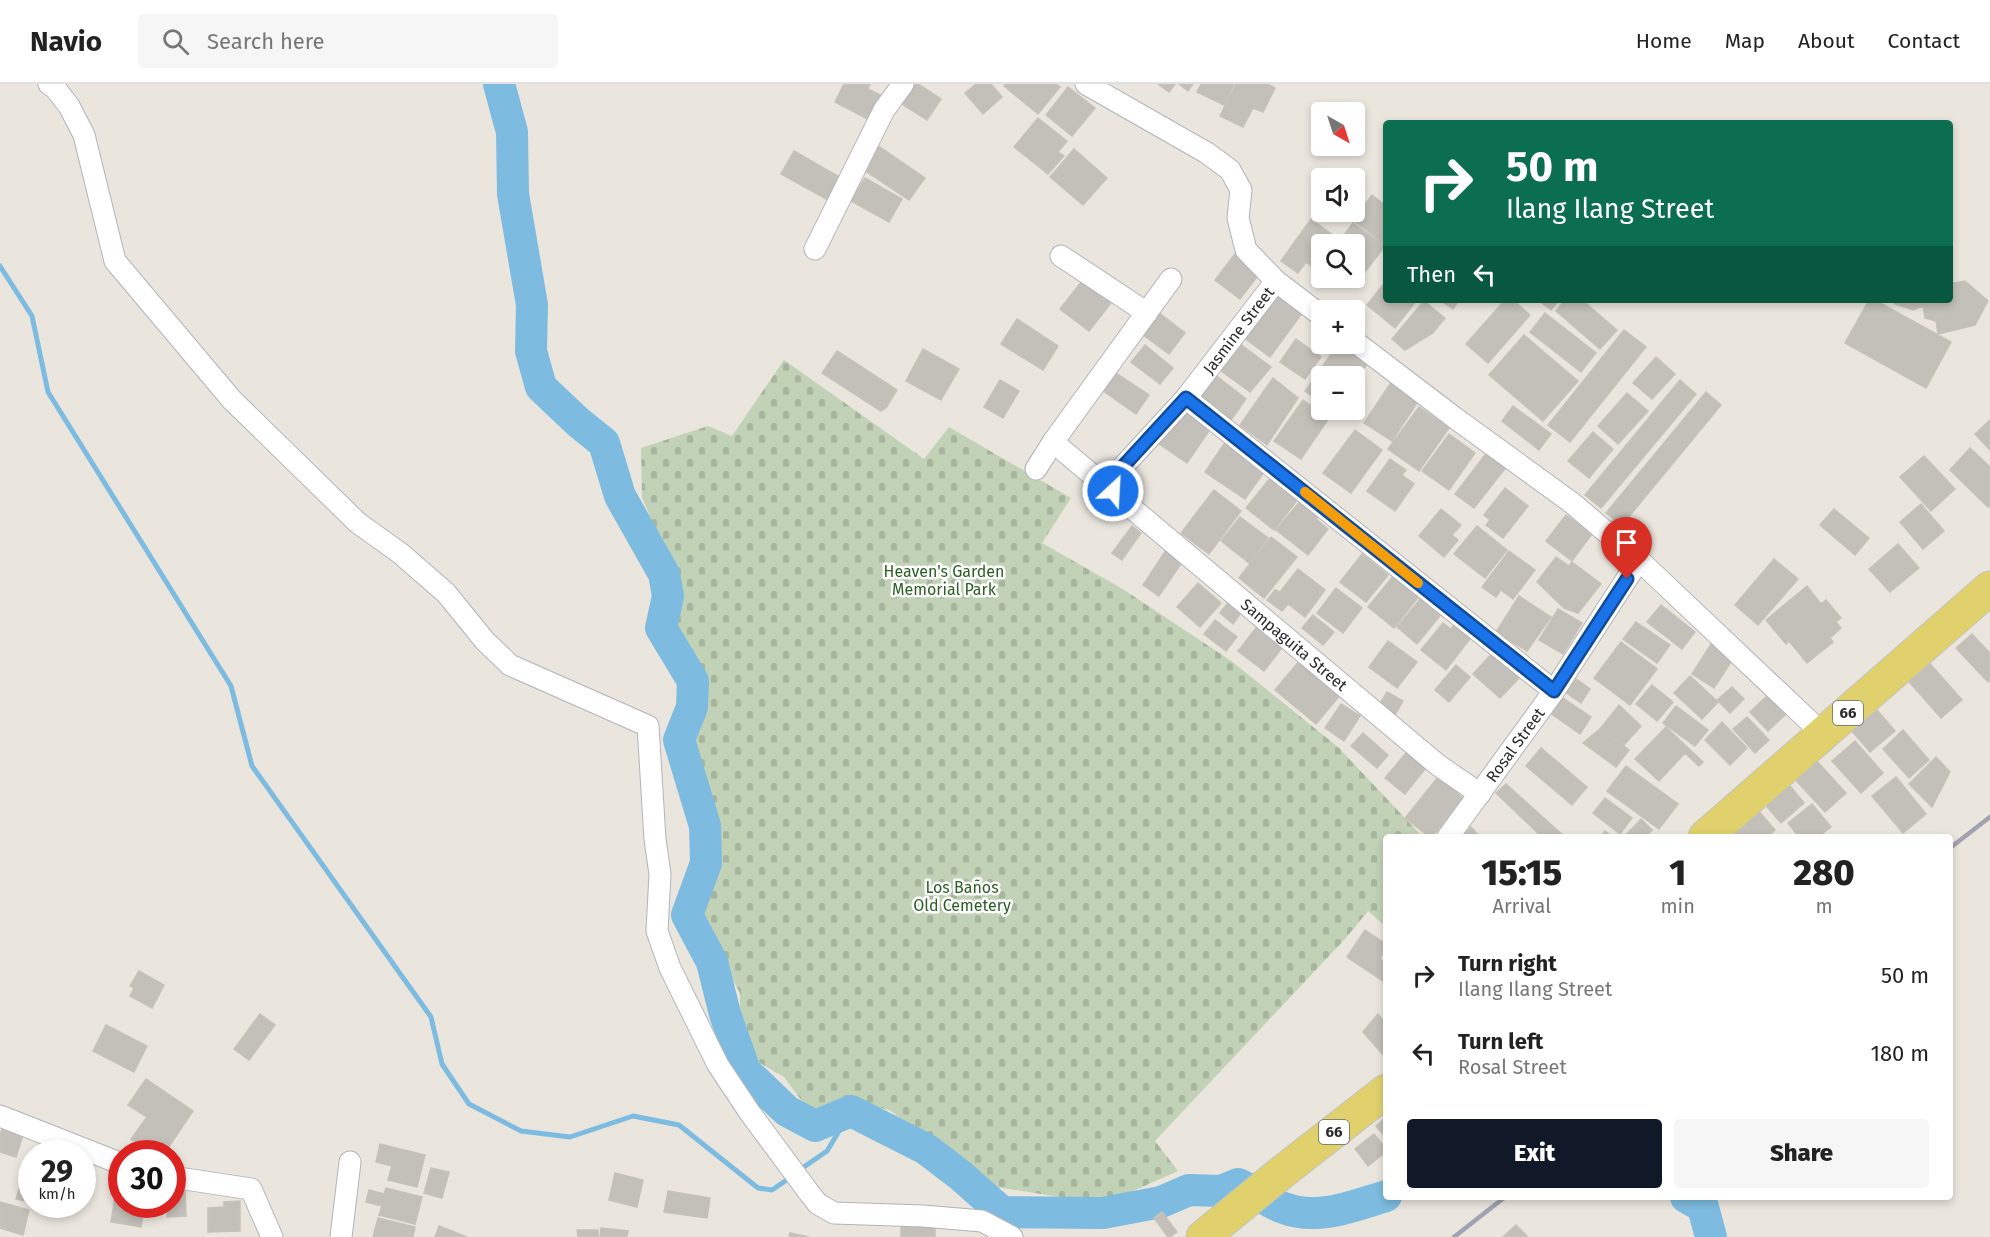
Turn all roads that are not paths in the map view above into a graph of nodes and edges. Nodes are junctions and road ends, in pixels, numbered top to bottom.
1 (49, 84) edge
2 (903, 84) edge
3 (1086, 84) edge
4 (815, 249) dead end
5 (1061, 256) dead end
6 (1171, 279) dead end
7 (1276, 281) junction
8 (1311, 308) edge
9 (1147, 313) junction
10 (1365, 349) edge
11 (1186, 398) junction
12 (1053, 442) junction
13 (1036, 469) dead end
14 (1113, 491) junction
15 (1639, 560) junction
16 (1990, 588) edge
17 (1554, 691) junction
18 (1823, 734) junction
19 (1480, 794) junction
20 (1450, 834) edge
21 (1708, 834) edge
22 (1383, 1093) edge
23 (1, 1119) edge
24 (108, 1159) edge
25 (350, 1162) dead end
26 (186, 1179) edge
27 (1214, 1229) edge
28 (272, 1237) edge
29 (340, 1237) edge
30 (1012, 1237) edge

1 - 30 street
2 - 4 street
3 - 7 street
5 - 9 street
6 - 9 street
7 - 8 street
7 - 11 street, Jasmine Street
9 - 12 street
10 - 15 street
11 - 14 street, Jasmine Street
11 - 17 street
12 - 13 street
12 - 14 street, Sampaguita Street
14 - 19 street, Sampaguita Street
15 - 17 street, Rosal Street
15 - 18 street
16 - 18 main road, 66
17 - 19 street, Rosal Street
18 - 21 main road, 66
19 - 20 street, Rosal Street
22 - 27 main road, 66
23 - 24 street
25 - 29 street
26 - 28 street

